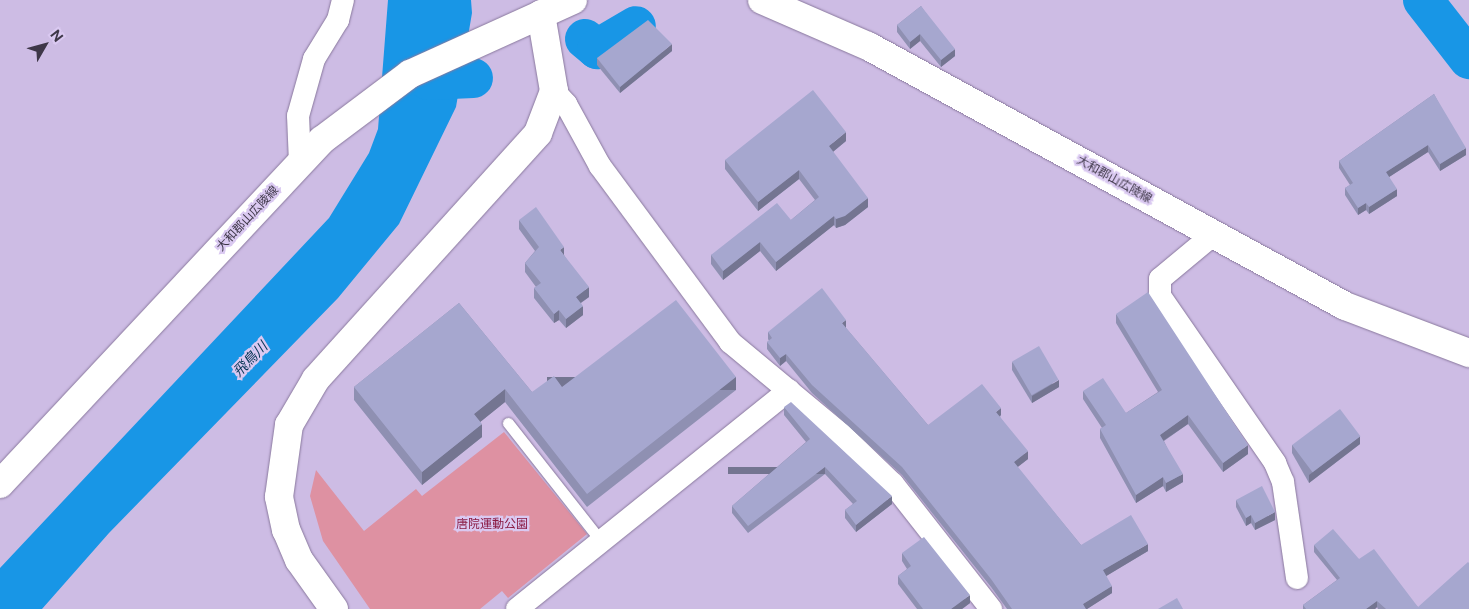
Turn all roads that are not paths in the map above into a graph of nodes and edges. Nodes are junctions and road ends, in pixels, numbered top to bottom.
1 (343, 0) edge
2 (573, 0) edge
3 (762, 0) edge
4 (539, 7) edge
5 (554, 91) junction
6 (300, 163) junction
7 (1214, 234) junction
8 (1469, 353) edge
9 (789, 390) junction
10 (508, 423) dead end
11 (33, 447) junction
12 (0, 467) edge
13 (0, 484) edge
14 (600, 540) junction
15 (1297, 578) dead end
16 (334, 609) edge
17 (517, 609) edge
18 (991, 609) edge

1 - 6 street
2 - 4 main road, 大和郡山広陵線
3 - 7 main road, 大和郡山広陵線
4 - 5 main road
4 - 6 main road, 大和郡山広陵線
5 - 9 street
5 - 16 main road
6 - 11 main road, 大和郡山広陵線
7 - 8 main road, 大和郡山広陵線
7 - 15 street
9 - 14 street
9 - 18 street
10 - 14 lane
11 - 12 street
11 - 13 main road, 大和郡山広陵線
14 - 17 street

